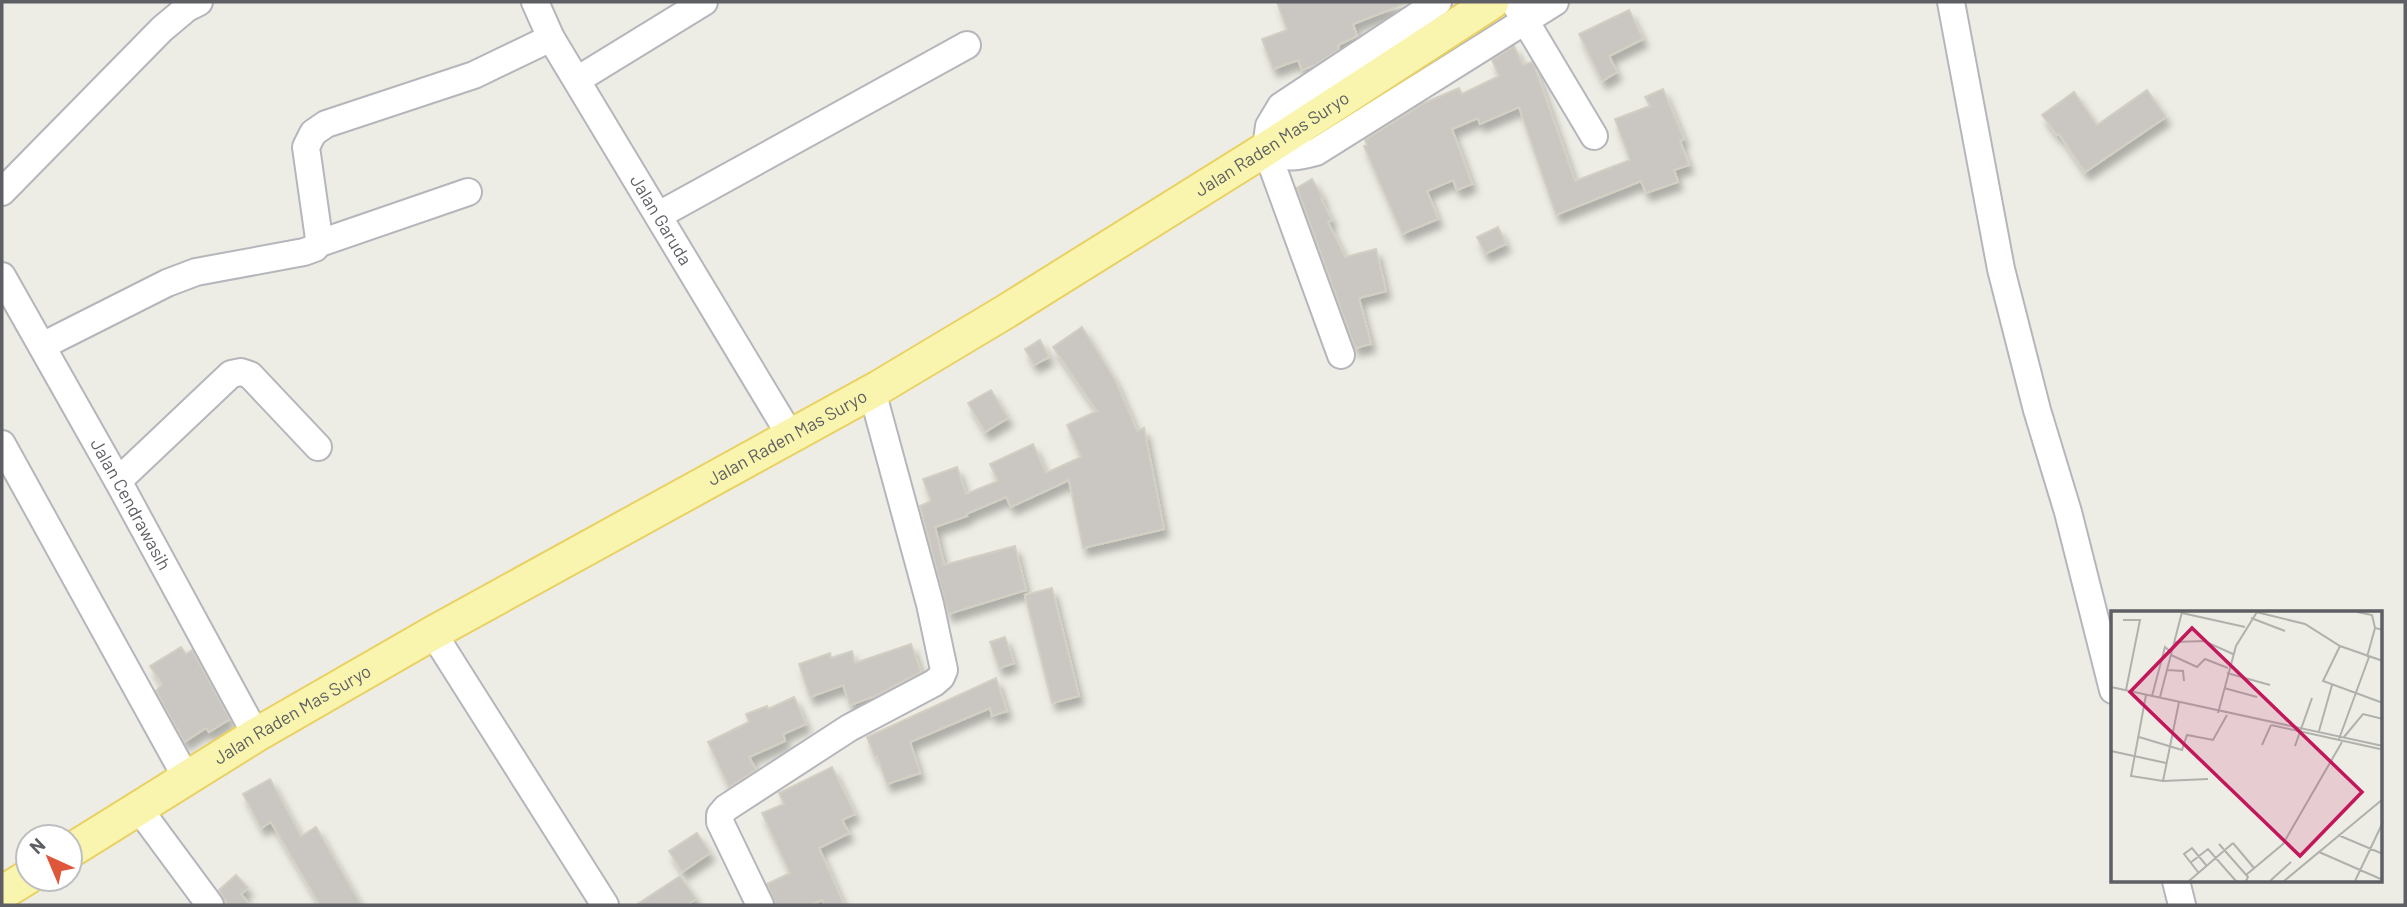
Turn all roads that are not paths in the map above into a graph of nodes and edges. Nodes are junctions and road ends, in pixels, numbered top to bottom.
1 (199, 2) edge
2 (535, 2) edge
3 (704, 2) edge
4 (1438, 2) edge
5 (1492, 2) edge
6 (1555, 2) edge
7 (1951, 2) edge
8 (1520, 11) edge
9 (551, 38) junction
10 (967, 45) dead end
11 (577, 80) junction
12 (1594, 136) dead end
13 (1266, 149) junction
14 (2, 192) edge
15 (468, 192) dead end
16 (659, 215) junction
17 (317, 244) junction
18 (2, 276) edge
19 (15, 323) edge
20 (42, 346) junction
21 (1341, 355) dead end
22 (872, 391) junction
23 (790, 436) junction
24 (2, 444) edge
25 (318, 447) dead end
26 (118, 481) junction
27 (433, 633) junction
28 (2111, 682) edge
29 (256, 735) junction
30 (187, 779) junction
31 (139, 809) junction
32 (84, 842) edge
33 (2176, 883) edge
34 (211, 905) edge
35 (605, 905) edge
36 (760, 905) edge
37 (2182, 905) edge

1 - 14 street
2 - 9 street, Jalan Garuda
3 - 11 street
4 - 13 street
5 - 13 main road, Jalan Raden Mas Suryo
6 - 8 street
7 - 28 street
8 - 12 street
8 - 13 street
9 - 11 street, Jalan Garuda
9 - 17 street
10 - 16 street
11 - 16 street, Jalan Garuda
13 - 21 street
13 - 22 main road, Jalan Raden Mas Suryo
15 - 17 street
16 - 23 street, Jalan Garuda
17 - 20 street
18 - 19 street, Jalan Cendrawasih
19 - 20 street, Jalan Cendrawasih
20 - 26 street, Jalan Cendrawasih
22 - 23 main road, Jalan Raden Mas Suryo
22 - 36 street
23 - 27 main road, Jalan Raden Mas Suryo
24 - 30 street
25 - 26 street
26 - 29 street, Jalan Cendrawasih
27 - 29 main road, Jalan Raden Mas Suryo
27 - 35 street
29 - 30 main road, Jalan Raden Mas Suryo
30 - 31 main road, Jalan Raden Mas Suryo
31 - 32 main road, Jalan Raden Mas Suryo
31 - 34 street
33 - 37 street

